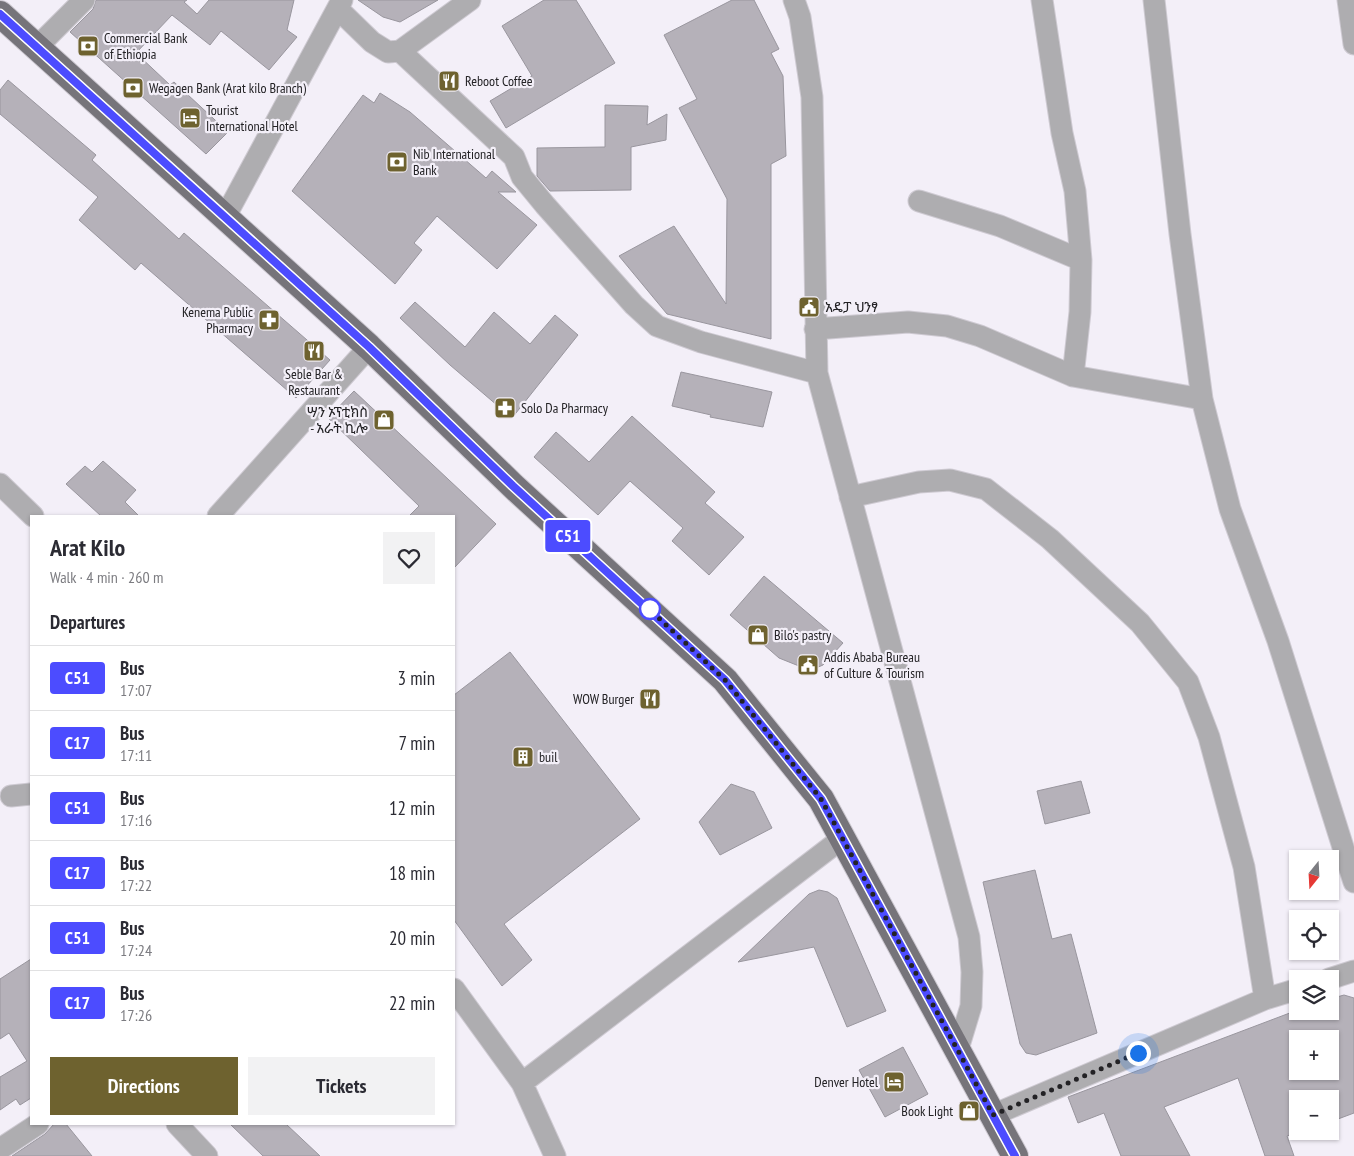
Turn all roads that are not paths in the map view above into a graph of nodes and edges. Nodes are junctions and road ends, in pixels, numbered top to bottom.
1 (84, 0) edge
2 (470, 0) edge
3 (794, 0) edge
4 (1042, 0) edge
5 (1154, 0) edge
6 (1348, 0) edge
7 (340, 4) edge
8 (0, 14) edge
9 (1354, 44) edge
10 (37, 47) junction
11 (400, 51) junction
12 (919, 201) dead end
13 (225, 218) junction
14 (1081, 260) junction
15 (815, 329) junction
16 (369, 347) junction
17 (817, 373) junction
18 (1073, 376) junction
19 (1202, 399) junction
20 (0, 484) edge
21 (850, 497) junction
22 (32, 515) edge
23 (219, 515) edge
24 (844, 837) junction
25 (1350, 853) edge
26 (1354, 882) edge
27 (1354, 971) edge
28 (1339, 976) edge
29 (455, 990) edge
30 (1289, 992) edge
31 (1265, 999) junction
32 (958, 1049) junction
33 (522, 1083) junction
34 (993, 1115) junction
35 (36, 1125) edge
36 (178, 1125) edge
37 (0, 1149) edge
38 (207, 1156) edge
39 (555, 1156) edge
40 (1015, 1156) edge

1 - 10 street
2 - 11 street
3 - 15 street
4 - 14 street
5 - 19 street
6 - 9 street
7 - 11 street
7 - 13 street
8 - 10 main road
10 - 13 main road
11 - 17 street
12 - 14 street
13 - 16 main road
14 - 18 street
15 - 17 street
15 - 18 street
16 - 23 street
16 - 24 main road
17 - 21 street
18 - 19 street
19 - 25 street
20 - 22 street
21 - 31 street
21 - 32 street
24 - 32 main road
24 - 33 street
25 - 26 street
27 - 28 street
29 - 33 street
30 - 31 street
31 - 34 street
32 - 34 main road
33 - 39 street
34 - 40 main road
35 - 37 street
36 - 38 street

